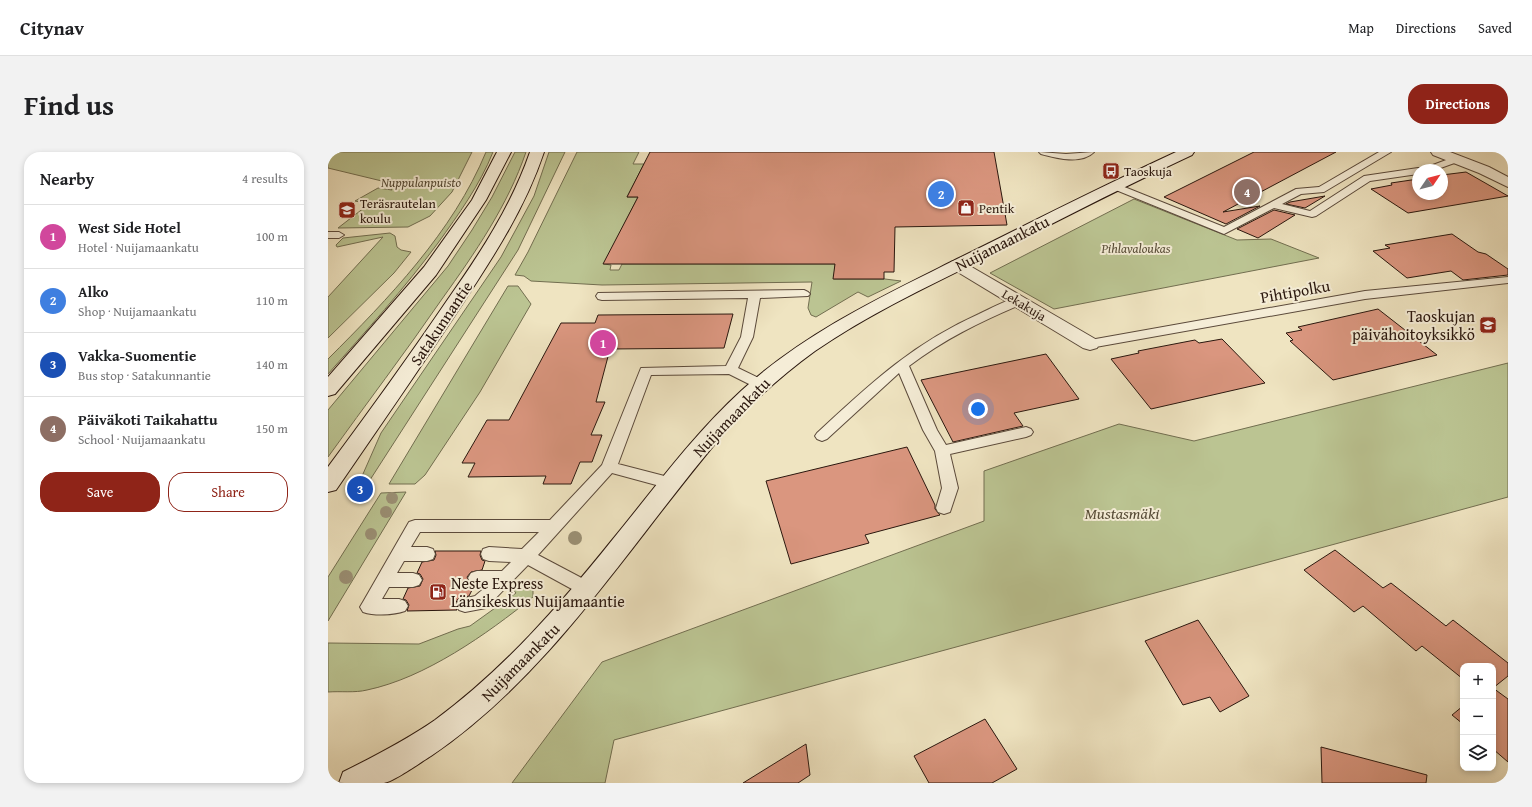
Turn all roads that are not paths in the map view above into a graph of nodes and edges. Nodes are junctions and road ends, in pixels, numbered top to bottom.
1 (504, 152) edge
2 (537, 152) edge
3 (1044, 152) edge
4 (1089, 152) edge
5 (1188, 152) edge
6 (1386, 152) edge
7 (1438, 152) edge
8 (1457, 159) junction
9 (1443, 164) edge
10 (1412, 172) edge
11 (1508, 183) edge
12 (1114, 186) junction
13 (1272, 205) junction
14 (957, 265) junction
15 (1508, 280) edge
16 (755, 294) junction
17 (804, 294) dead end
18 (602, 296) dead end
19 (1018, 301) junction
20 (1090, 344) joint
21 (902, 365) junction
22 (731, 370) junction
23 (760, 384) junction
24 (328, 390) edge
25 (1026, 432) dead end
26 (822, 436) dead end
27 (942, 451) junction
28 (609, 467) junction
29 (671, 483) junction
30 (328, 484) edge
31 (944, 508) dead end
32 (552, 526) junction
33 (399, 554) junction
34 (427, 554) dead end
35 (489, 554) dead end
36 (526, 556) junction
37 (477, 578) dead end
38 (506, 578) junction
39 (385, 580) junction
40 (413, 580) dead end
41 (587, 589) junction
42 (465, 605) dead end
43 (399, 606) dead end
44 (354, 783) edge

1 - 24 main road
2 - 30 main road, Satakunnantie
3 - 4 lane
5 - 12 main road, Nuijamaankatu
6 - 13 lane
7 - 8 main road
8 - 9 lane
8 - 11 main road
10 - 13 lane
12 - 13 lane
12 - 14 main road, Nuijamaankatu
14 - 19 main road, Lekakuja
14 - 23 main road, Nuijamaankatu
15 - 20 lane, Pihtipolku
16 - 17 lane
16 - 18 lane
16 - 22 lane
19 - 20 main road, Lekakuja
19 - 21 lane
21 - 26 lane
21 - 27 lane
22 - 23 lane
22 - 28 lane
23 - 29 main road, Nuijamaankatu
25 - 27 lane
27 - 31 lane
28 - 29 lane
28 - 32 lane
29 - 41 main road, Nuijamaankatu
32 - 33 lane
32 - 36 lane
33 - 34 lane
33 - 39 lane
35 - 36 lane
36 - 38 lane
36 - 41 lane
37 - 38 lane
38 - 42 lane
39 - 40 lane
39 - 43 lane
41 - 44 main road, Nuijamaankatu

